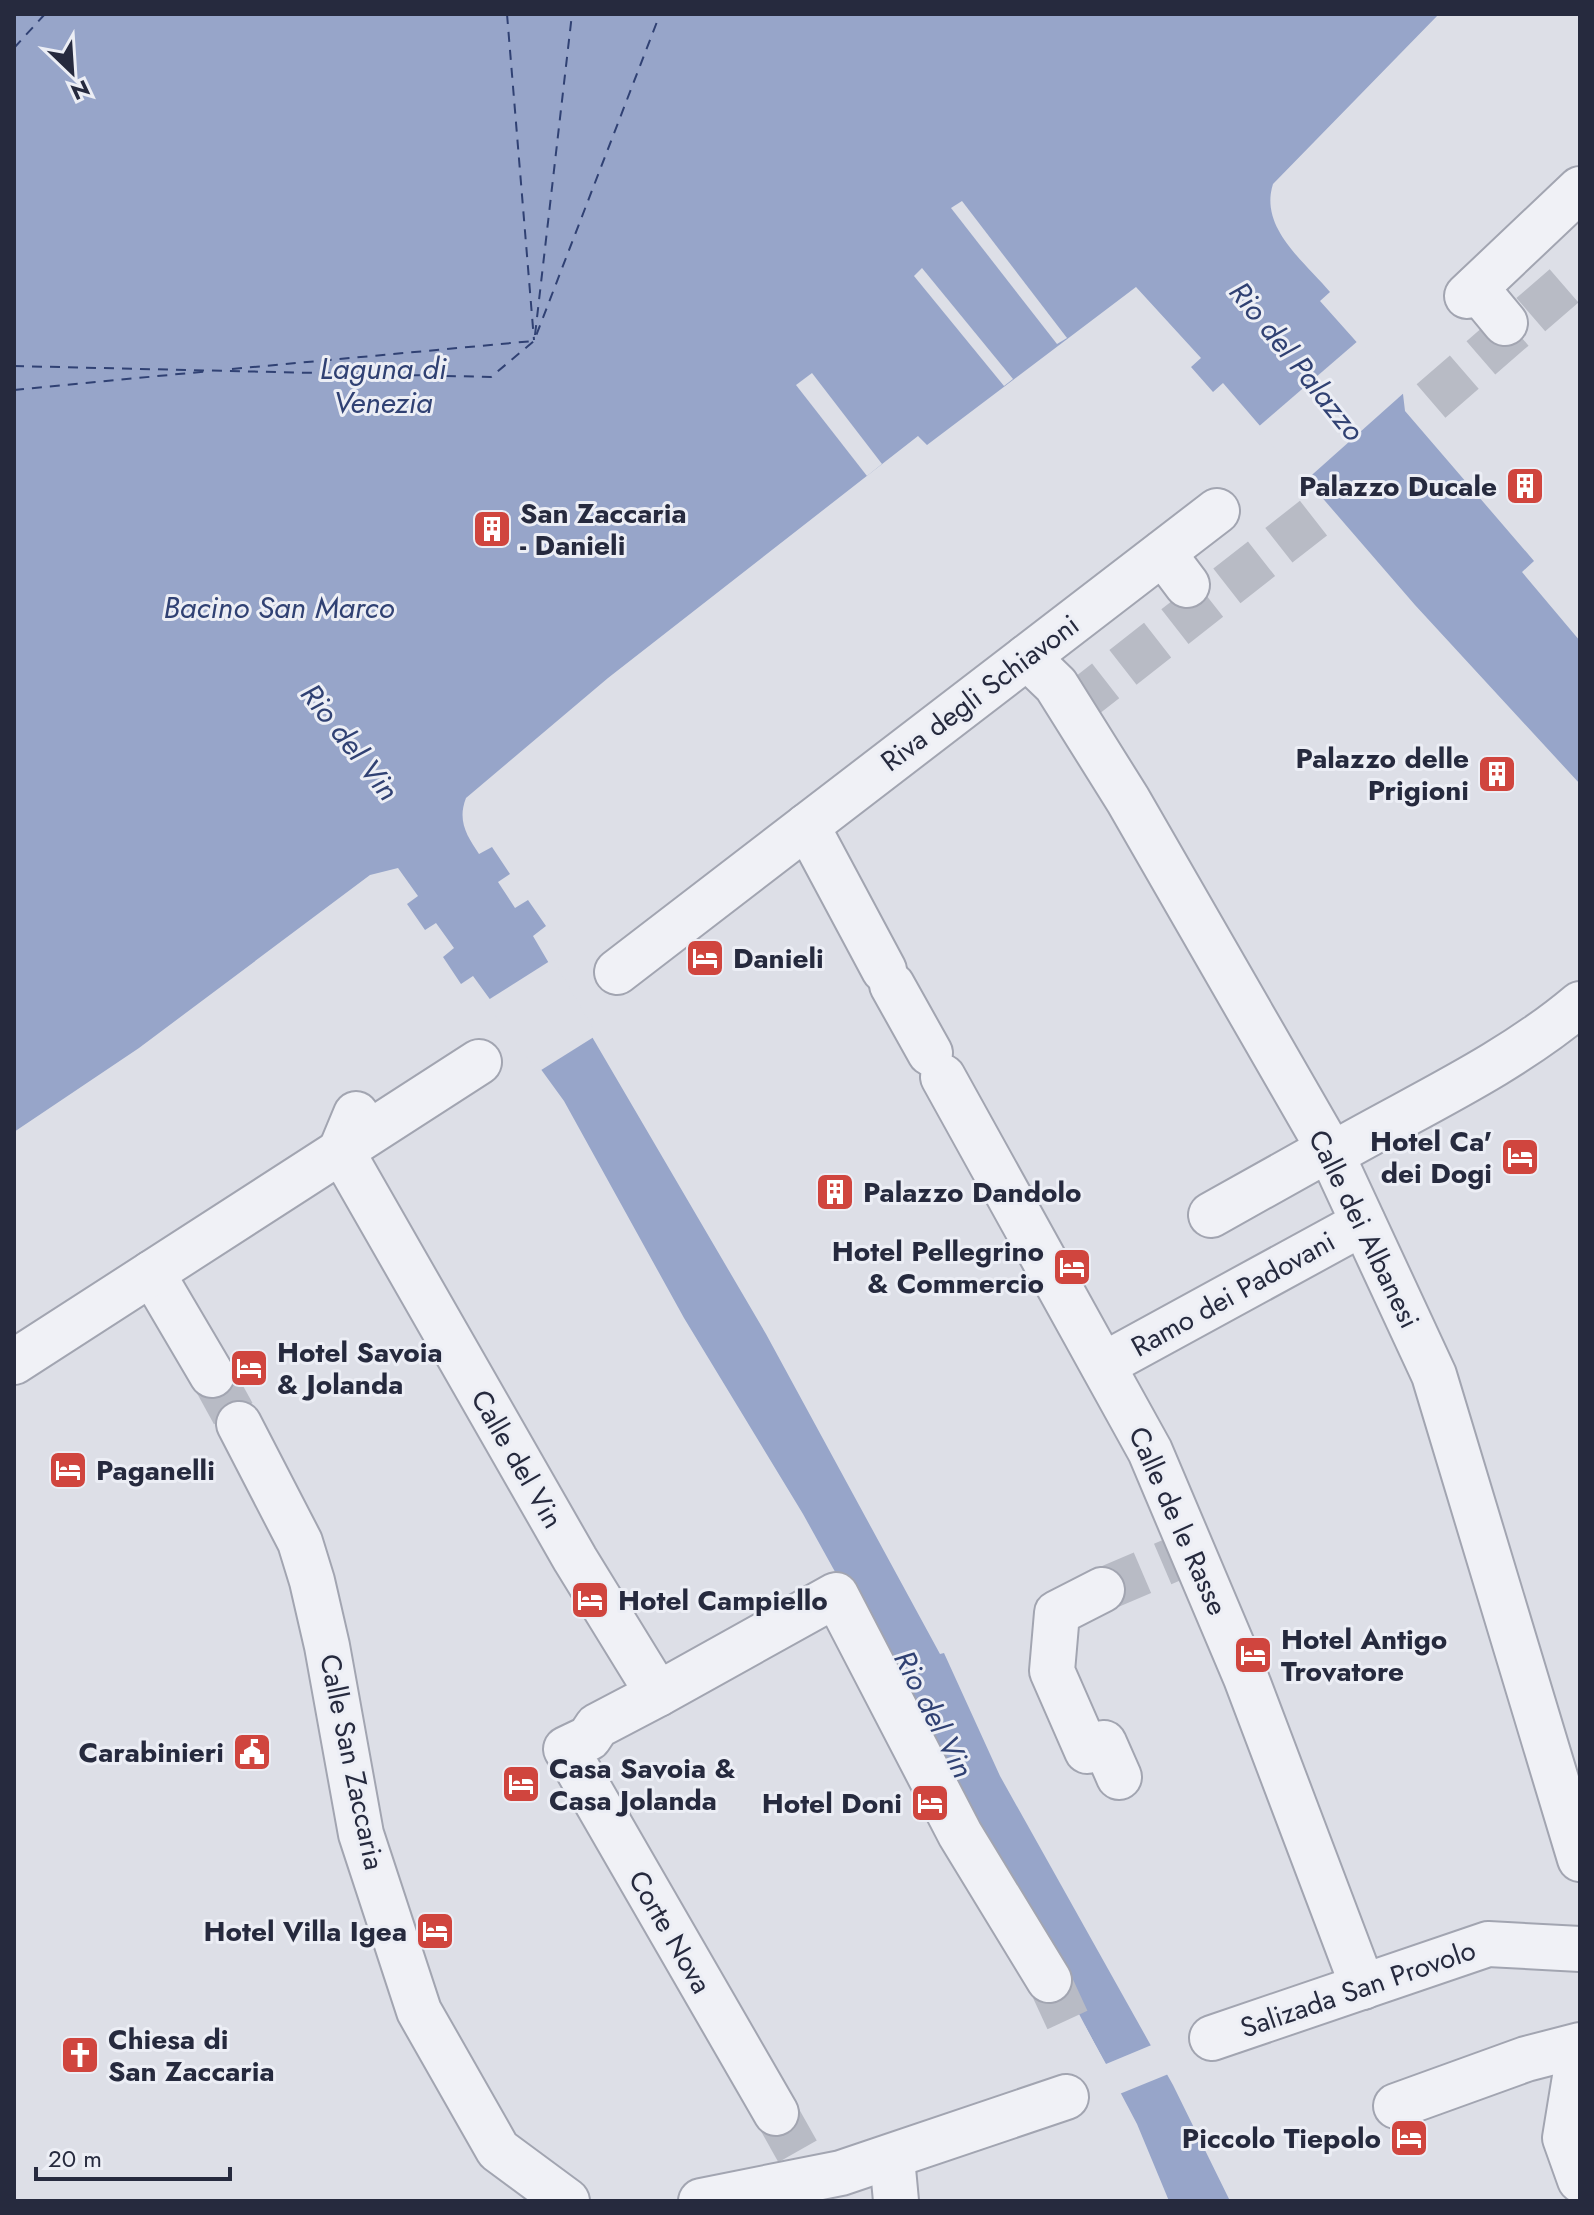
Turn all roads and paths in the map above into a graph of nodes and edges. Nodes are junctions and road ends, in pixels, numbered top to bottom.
1 (1580, 189) edge
2 (1505, 323) dead end
3 (1217, 511) dead end
4 (1027, 657) junction
5 (807, 826) junction
6 (617, 972) dead end
7 (1580, 1004) edge
8 (479, 1062) dead end
9 (349, 1132) junction
10 (1330, 1151) junction
11 (1211, 1215) dead end
12 (1363, 1223) junction
13 (152, 1273) junction
14 (14, 1362) edge
15 (1103, 1365) junction
16 (212, 1375) tunnel mouth
17 (239, 1424) tunnel mouth
18 (1102, 1590) tunnel mouth
19 (658, 1694) junction
20 (1119, 1777) dead end
21 (1580, 1859) edge
22 (1580, 1949) edge
23 (1049, 1980) tunnel mouth
24 (1363, 1987) junction
25 (1207, 2033) dead end
26 (1580, 2046) edge
27 (1066, 2097) dead end
28 (1396, 2106) dead end
29 (776, 2113) tunnel mouth
30 (892, 2158) junction
31 (1580, 2180) edge
32 (567, 2201) edge
33 (701, 2201) edge
34 (896, 2201) edge

1 - 2 street
3 - 4 street, Riva degli Schiavoni
4 - 5 street, Riva degli Schiavoni
4 - 10 street, Calle dei Albanesi
5 - 6 street, Riva degli Schiavoni
5 - 15 street, Calle de le Rasse
7 - 10 street
8 - 9 street
9 - 13 street
9 - 19 street, Calle del Vin
10 - 11 street
10 - 12 street, Calle dei Albanesi
12 - 15 street, Ramo dei Padovani
12 - 21 street, Calle dei Albanesi
13 - 14 street
13 - 16 street
15 - 24 street, Calle de le Rasse
17 - 32 street, Calle San Zaccaria
18 - 20 street
19 - 23 street
19 - 29 street, Corte Nova
22 - 24 street, Salizada San Provolo
24 - 25 street, Salizada San Provolo
26 - 28 street
26 - 31 street
27 - 30 street
30 - 33 street
30 - 34 street

